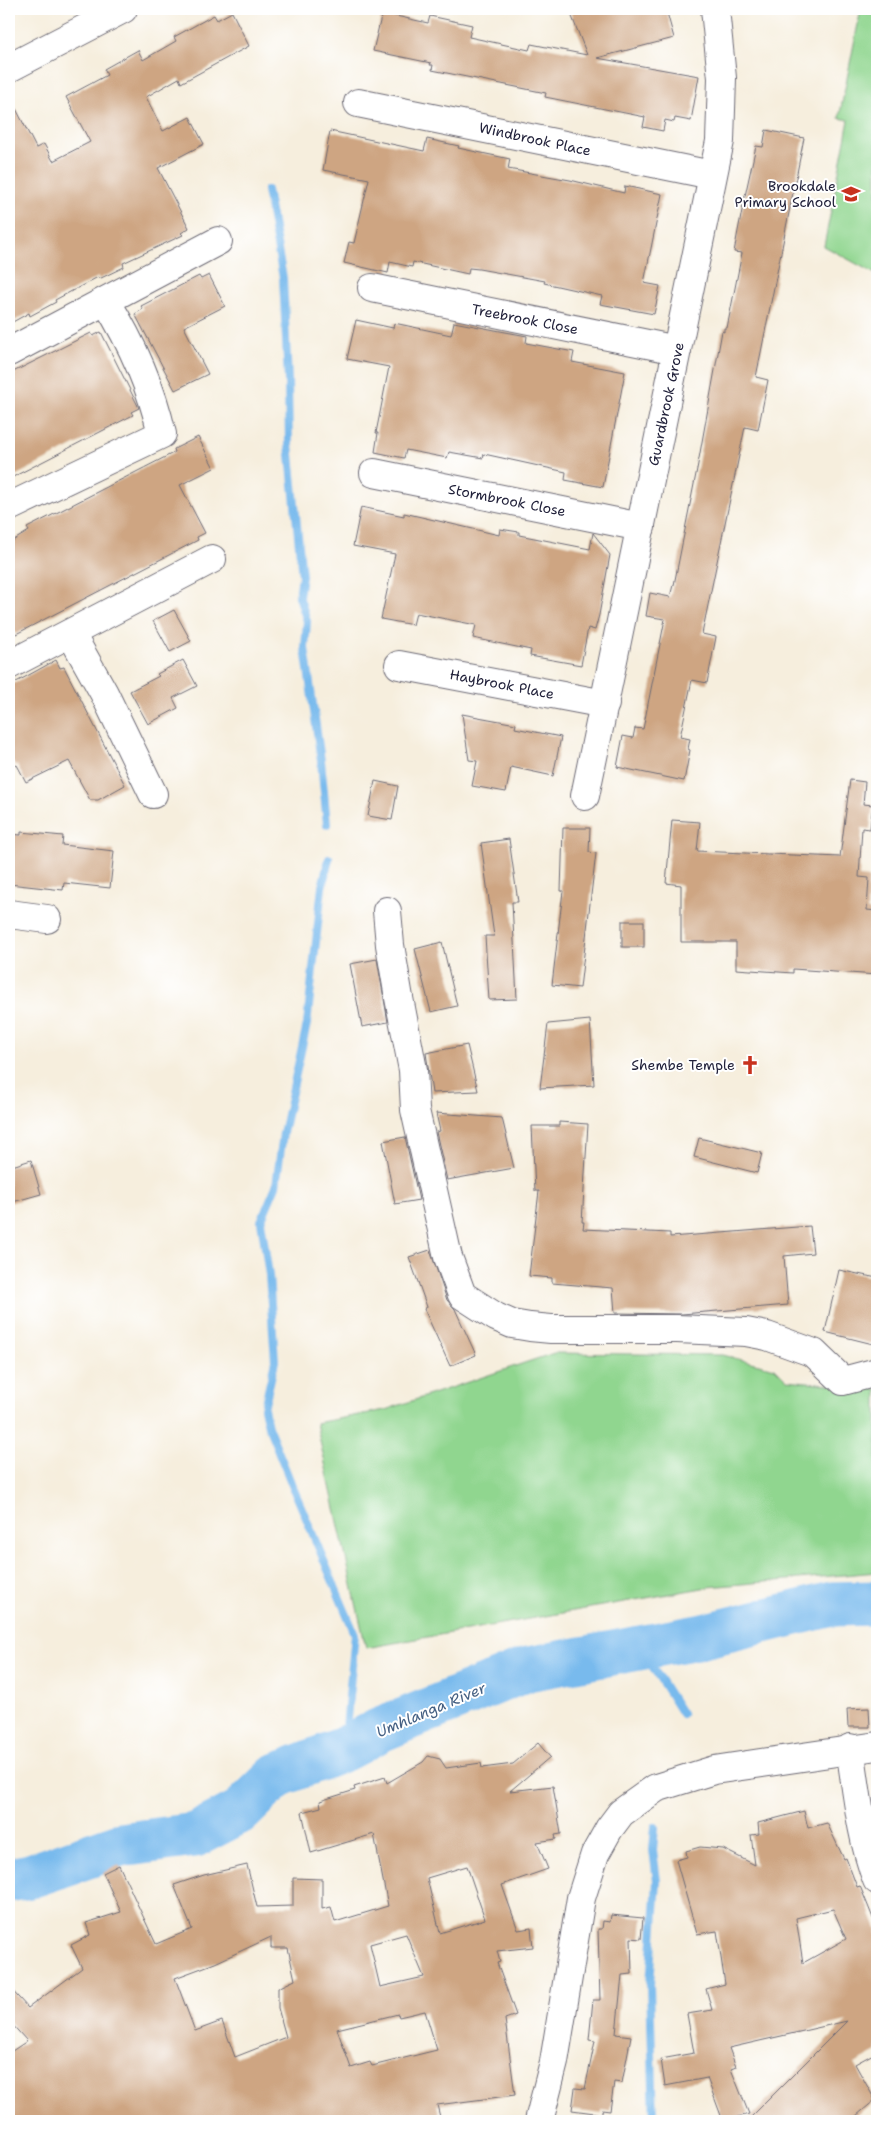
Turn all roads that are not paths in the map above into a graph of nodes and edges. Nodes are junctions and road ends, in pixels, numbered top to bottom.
1 (123, 9) edge
2 (715, 9) edge
3 (9, 68) edge
4 (358, 103) dead end
5 (712, 175) junction
6 (218, 241) dead end
7 (372, 288) dead end
8 (106, 301) junction
9 (677, 350) junction
10 (9, 352) edge
11 (374, 472) dead end
12 (9, 508) edge
13 (641, 526) junction
14 (212, 559) dead end
15 (71, 634) junction
16 (9, 665) edge
17 (399, 665) dead end
18 (604, 704) junction
19 (153, 794) dead end
20 (585, 796) dead end
21 (387, 911) dead end
22 (9, 914) edge
23 (46, 920) dead end
24 (877, 1372) edge
25 (877, 1746) edge
26 (850, 1748) junction
27 (877, 1880) edge
28 (539, 2121) edge

1 - 3 street
2 - 5 street, Guardbrook Grove
4 - 5 street, Windbrook Place
5 - 9 street, Guardbrook Grove
6 - 8 street
7 - 9 street, Treebrook Close
8 - 10 street
8 - 12 street
9 - 13 street, Guardbrook Grove
11 - 13 street, Stormbrook Close
13 - 18 street, Guardbrook Grove
14 - 15 street
15 - 16 street
15 - 19 street
17 - 18 street, Haybrook Place
18 - 20 street, Guardbrook Grove
21 - 24 street
22 - 23 street
25 - 26 street
26 - 27 street
26 - 28 street

